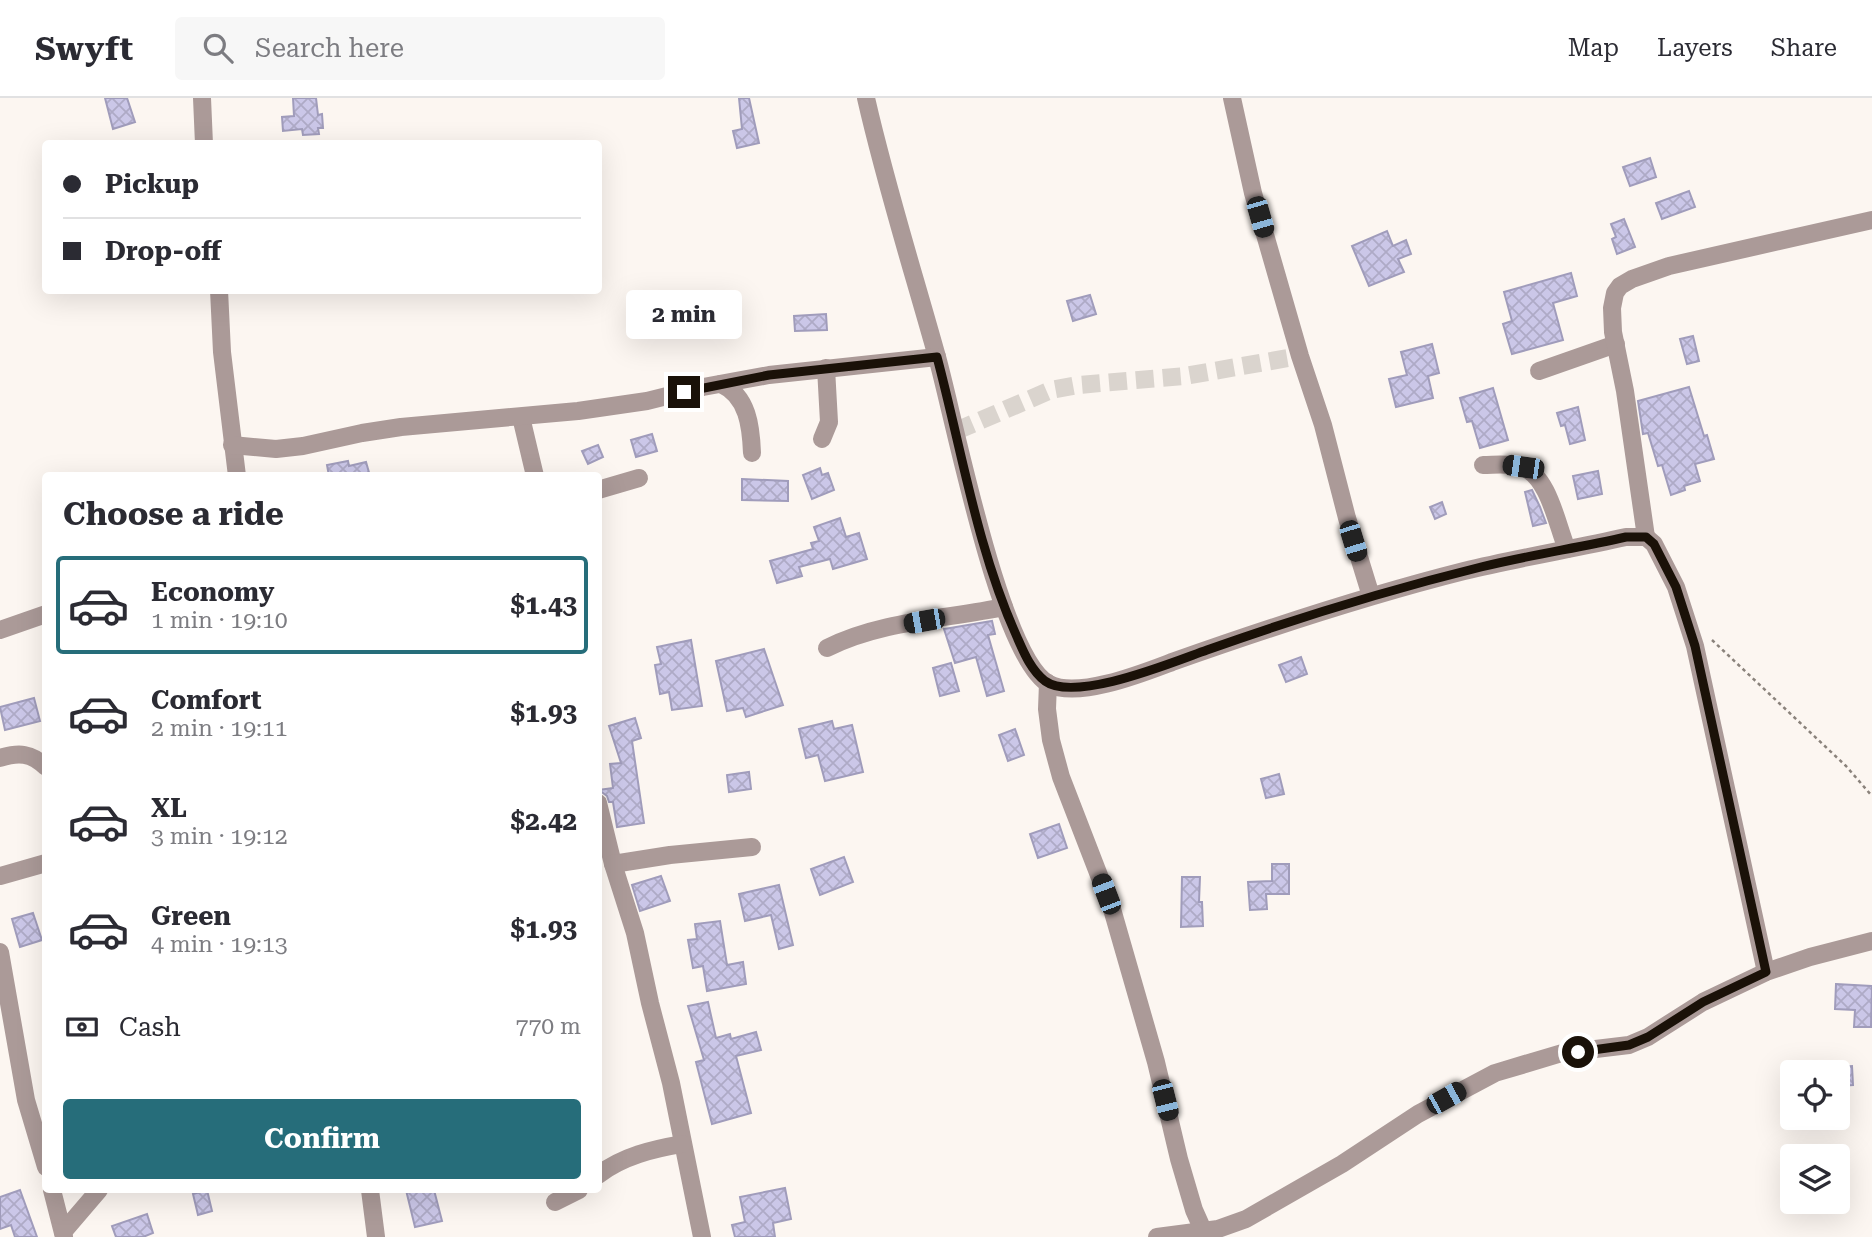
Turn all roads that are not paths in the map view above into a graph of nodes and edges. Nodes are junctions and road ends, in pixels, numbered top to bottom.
1 (202, 98) edge
2 (866, 98) edge
3 (1232, 98) edge
4 (204, 140) edge
5 (1872, 220) edge
6 (219, 294) edge
7 (1616, 344) junction
8 (937, 357) junction
9 (825, 368) junction
10 (1539, 371) dead end
11 (721, 384) junction
12 (521, 417) junction
13 (822, 439) dead end
14 (232, 445) junction
15 (752, 453) dead end
16 (1483, 465) dead end
17 (236, 472) edge
18 (534, 472) edge
19 (639, 478) dead end
20 (602, 489) edge
21 (1646, 537) junction
22 (1567, 549) junction
23 (1371, 596) junction
24 (1004, 607) junction
25 (42, 615) edge
26 (0, 630) edge
27 (827, 648) dead end
28 (1048, 683) junction
29 (0, 758) edge
30 (42, 764) edge
31 (602, 833) edge
32 (752, 848) dead end
33 (42, 864) edge
34 (613, 864) junction
35 (0, 876) edge
36 (1872, 941) edge
37 (0, 952) edge
38 (1766, 972) junction
39 (682, 1144) junction
40 (42, 1154) edge
41 (602, 1172) edge
42 (53, 1193) edge
43 (97, 1193) edge
44 (370, 1193) edge
45 (573, 1193) edge
46 (555, 1202) dead end
47 (1205, 1233) edge
48 (63, 1234) edge
49 (376, 1237) edge
50 (702, 1237) edge
51 (1157, 1237) edge

1 - 4 street
2 - 8 street
3 - 23 street
5 - 7 street
6 - 14 street
7 - 10 street
7 - 21 street
8 - 9 street
8 - 24 street
9 - 11 street
9 - 13 street
11 - 12 street
11 - 15 street
12 - 14 street
12 - 18 street
14 - 17 street
16 - 22 street
19 - 20 street
21 - 22 street
21 - 38 street
22 - 23 street
23 - 28 street
24 - 27 street
24 - 28 street
25 - 26 street
28 - 47 street
29 - 30 street
31 - 34 street
32 - 34 street
33 - 35 street
34 - 39 street
36 - 38 street
37 - 40 street
38 - 47 street
39 - 41 street
39 - 50 street
42 - 48 street
43 - 48 street
44 - 49 street
45 - 46 street
47 - 51 street

